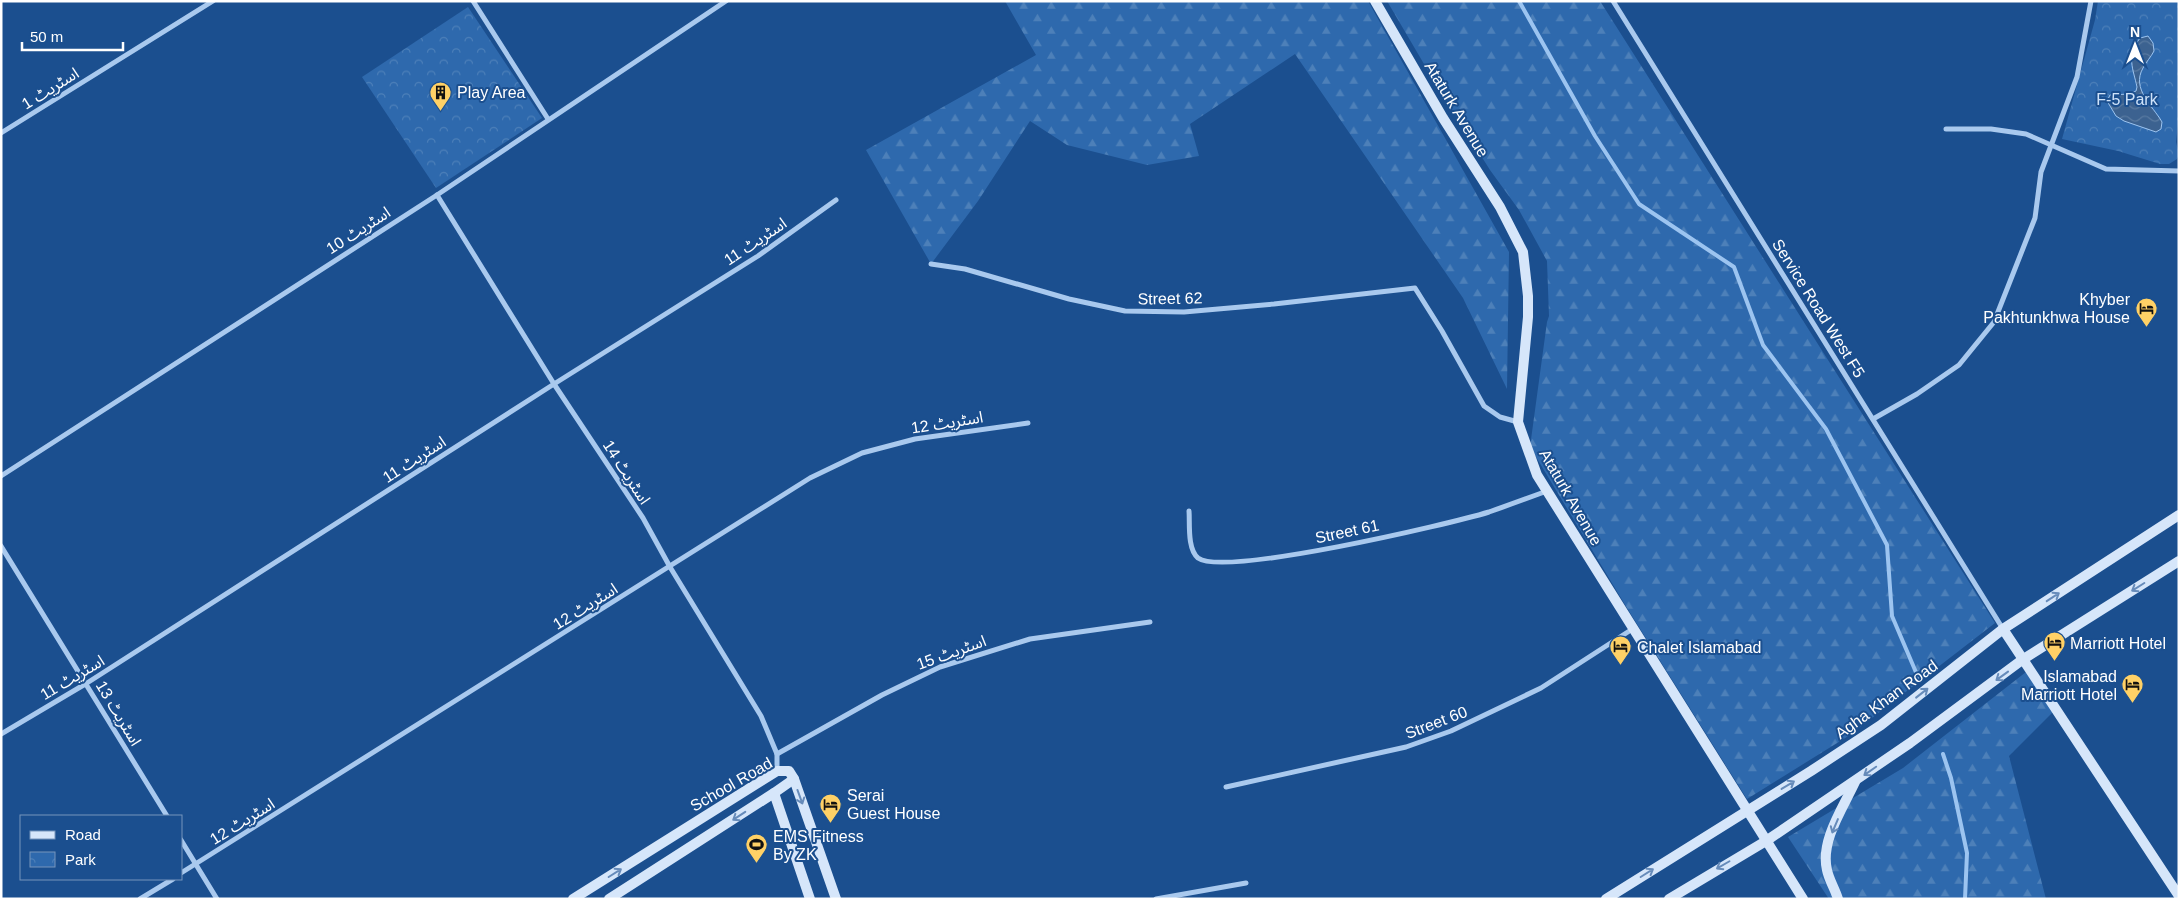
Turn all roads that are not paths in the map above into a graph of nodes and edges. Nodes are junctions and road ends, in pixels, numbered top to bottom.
1 (213, 1) edge
2 (473, 1) edge
3 (726, 1) edge
4 (1375, 1) edge
5 (1613, 1) edge
6 (2091, 1) edge
7 (548, 120) junction
8 (1946, 129) dead end
9 (1, 133) edge
10 (2051, 146) junction
11 (2179, 171) edge
12 (437, 195) junction
13 (836, 200) dead end
14 (931, 264) dead end
15 (554, 384) junction
16 (1873, 419) junction
17 (1518, 422) junction
18 (1028, 423) dead end
19 (1, 476) edge
20 (1547, 491) junction
21 (1189, 511) dead end
22 (2179, 515) edge
23 (1, 546) edge
24 (2179, 561) edge
25 (670, 567) junction
26 (1150, 622) dead end
27 (1635, 628) junction
28 (2003, 629) junction
29 (2022, 660) junction
30 (87, 684) junction
31 (1, 734) edge
32 (777, 754) junction
33 (778, 772) junction
34 (794, 779) junction
35 (1855, 781) junction
36 (1226, 787) dead end
37 (774, 793) junction
38 (1747, 810) junction
39 (166, 815) edge
40 (1766, 841) junction
41 (182, 842) edge
42 (196, 864) junction
43 (182, 873) edge
44 (171, 880) edge
45 (1246, 883) dead end
46 (2179, 896) edge
47 (140, 899) edge
48 (217, 899) edge
49 (573, 899) edge
50 (609, 899) edge
51 (810, 899) edge
52 (836, 899) edge
53 (1156, 899) edge
54 (1606, 899) edge
55 (1669, 899) edge
56 (1803, 899) edge
57 (1838, 899) edge

1 - 9 street, اسٹریٹ 1
2 - 7 street
3 - 7 street, اسٹریٹ 10
4 - 17 street, Ataturk Avenue
5 - 16 street, Service Road West F5
6 - 10 street
7 - 12 street, اسٹریٹ 10
8 - 10 street
10 - 11 street
10 - 16 street
12 - 15 street, اسٹریٹ 14
12 - 19 street, اسٹریٹ 10
13 - 15 street, اسٹریٹ 11
14 - 17 street, Street 62
15 - 25 street, اسٹریٹ 14
15 - 30 street, اسٹریٹ 11
16 - 28 street, Service Road West F5
17 - 20 street, Ataturk Avenue
18 - 25 street, اسٹریٹ 12
20 - 21 street, Street 61
20 - 27 street, Ataturk Avenue
28 -> 22 street, Agha Khan Road
23 - 30 street, اسٹریٹ 13
24 -> 29 street
25 - 32 street, اسٹریٹ 14
25 - 42 street, اسٹریٹ 12
26 - 32 street, اسٹریٹ 15
27 - 36 street, Street 60
27 - 38 street, Ataturk Avenue
28 - 29 street
38 -> 28 street, Agha Khan Road
29 -> 35 street
29 - 46 street
30 - 31 street, اسٹریٹ 11
30 - 39 street, اسٹریٹ 13
32 - 33 street, اسٹریٹ 14
33 - 34 street, School Road
33 - 37 street
49 -> 33 street, School Road
34 - 37 street
34 -> 52 street, School Road
35 - 40 street
35 -> 57 street
37 -> 50 street, School Road
37 - 51 street, School Road
38 - 40 street, Ataturk Avenue
54 -> 38 street, Agha Khan Road
40 -> 55 street
40 - 56 street, Ataturk Avenue
41 - 42 street
42 - 43 street, اسٹریٹ 12
42 - 48 street
44 - 47 street
45 - 53 street

